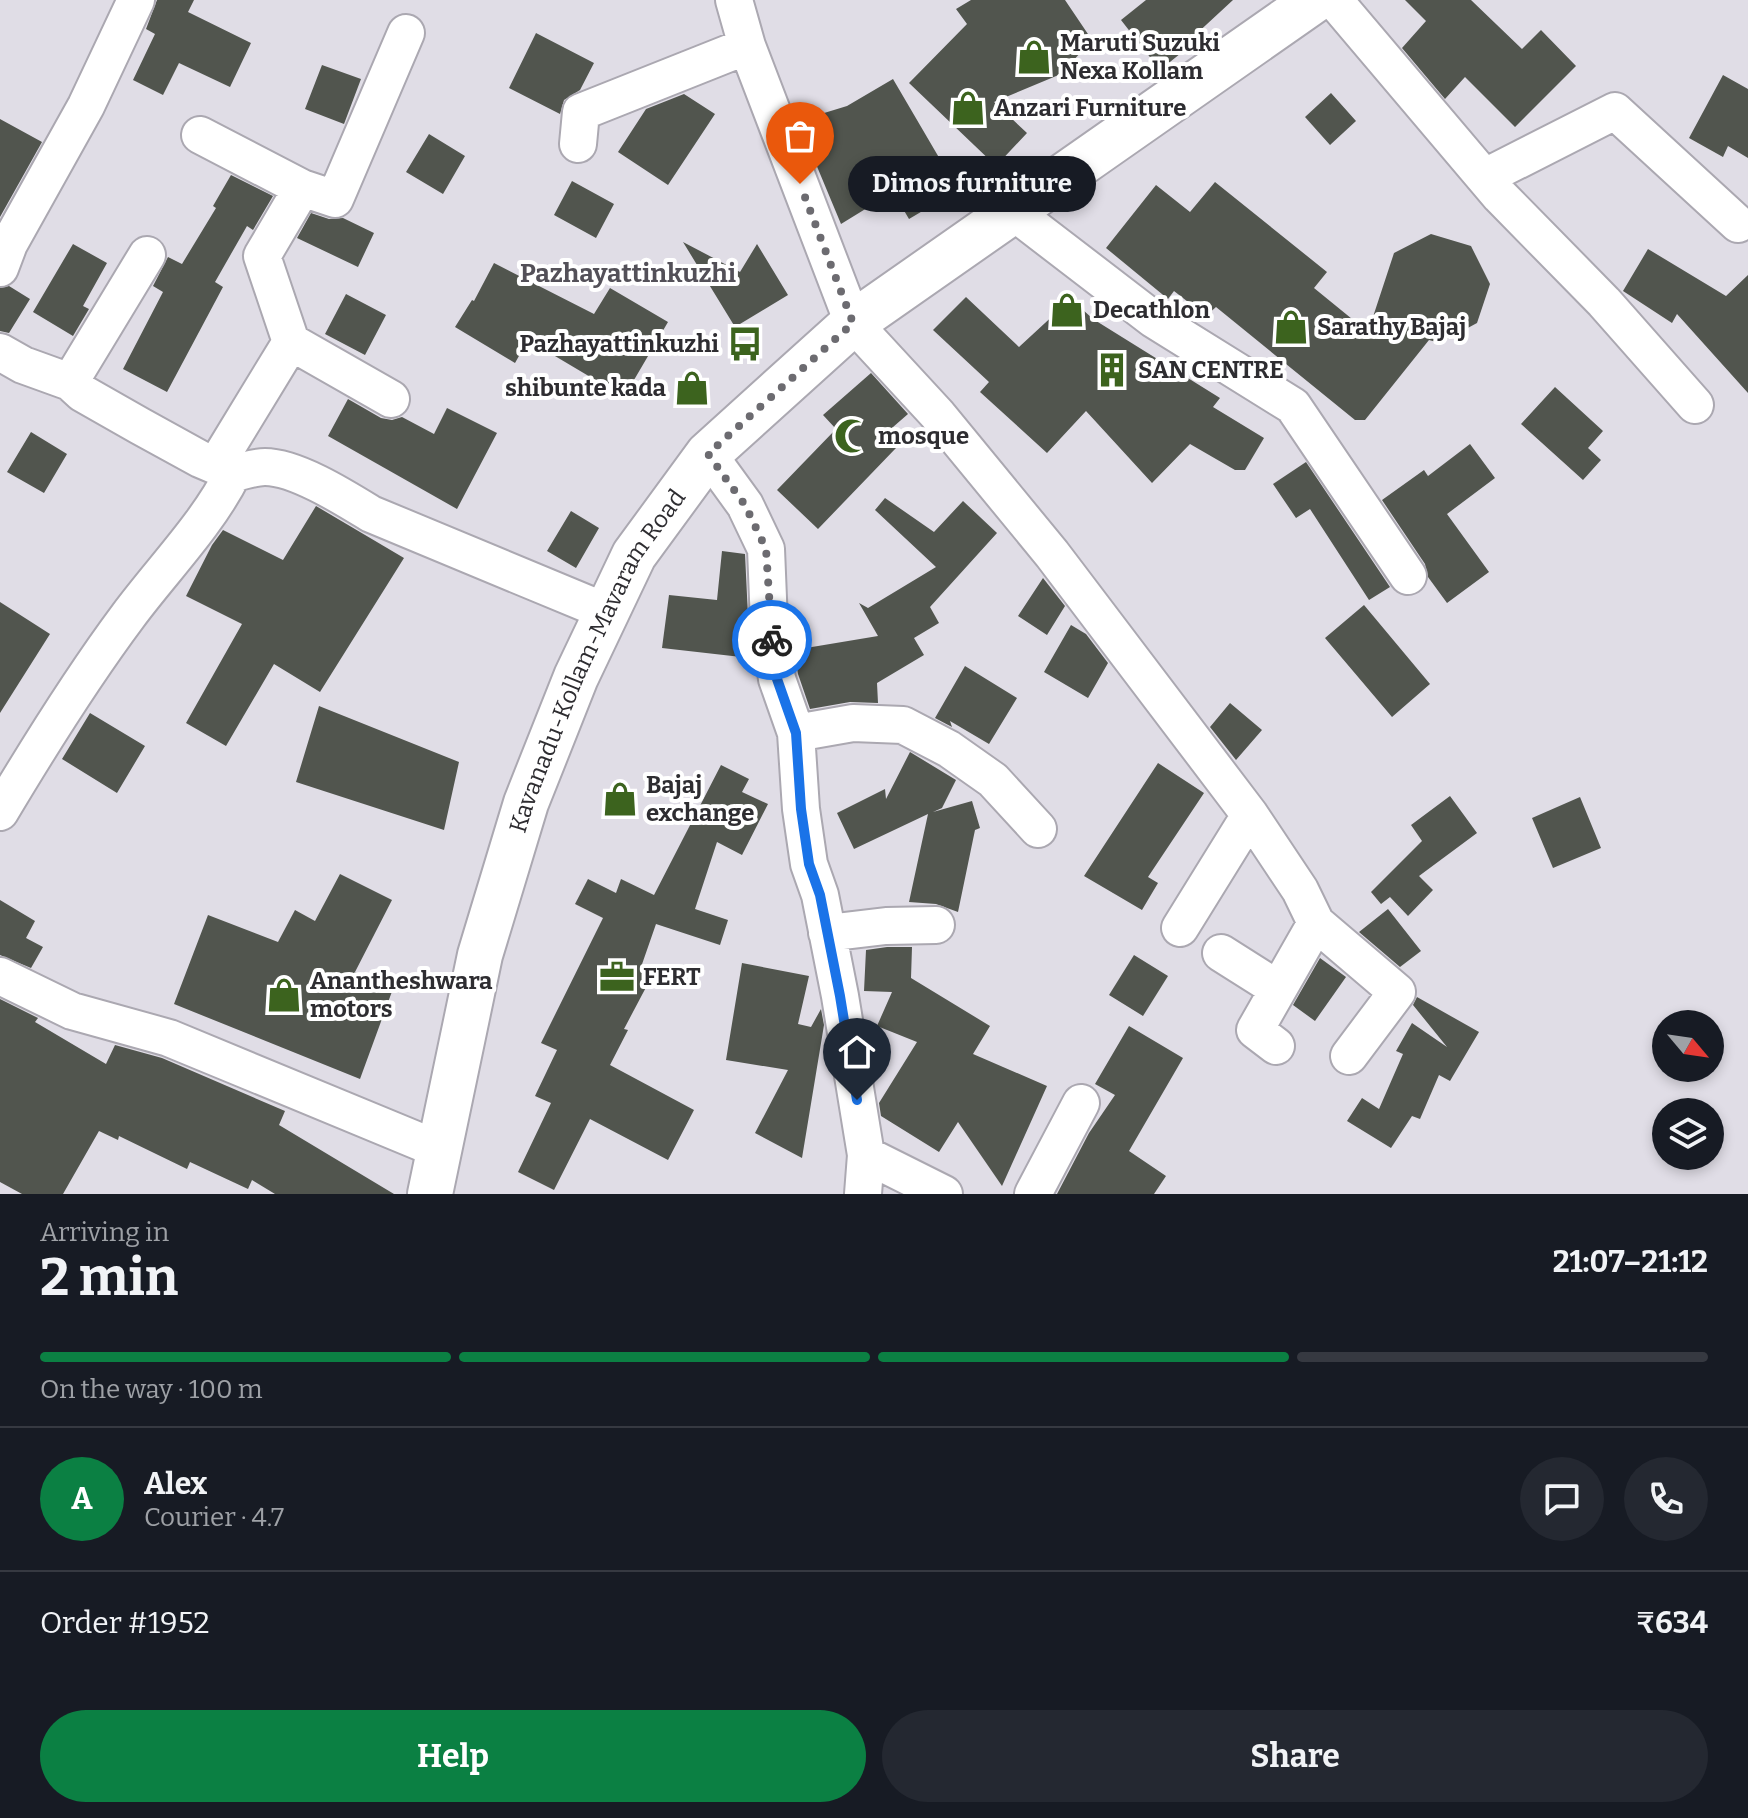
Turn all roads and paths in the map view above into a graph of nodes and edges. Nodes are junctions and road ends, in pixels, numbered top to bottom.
1 (136, 0) edge
2 (734, 0) edge
3 (1315, 0) edge
4 (1334, 0) edge
5 (406, 33) dead end
6 (747, 46) junction
7 (200, 135) dead end
8 (578, 144) dead end
9 (1485, 177) junction
10 (302, 188) junction
11 (1011, 210) junction
12 (1738, 224) dead end
13 (147, 255) dead end
14 (0, 268) edge
15 (853, 323) junction
16 (291, 342) junction
17 (0, 352) edge
18 (70, 382) junction
19 (391, 399) dead end
20 (1695, 405) dead end
21 (708, 454) junction
22 (225, 469) junction
23 (1408, 576) dead end
24 (607, 612) junction
25 (796, 733) junction
26 (0, 812) edge
27 (1250, 815) junction
28 (1038, 829) dead end
29 (1316, 923) junction
30 (936, 925) dead end
31 (1180, 928) dead end
32 (827, 933) junction
33 (1221, 953) dead end
34 (0, 976) edge
35 (1278, 989) junction
36 (1276, 1046) dead end
37 (1349, 1056) dead end
38 (1081, 1103) dead end
39 (440, 1150) junction
40 (866, 1155) junction
41 (430, 1194) edge
42 (863, 1194) edge
43 (944, 1194) edge
44 (1033, 1194) edge

1 - 14 street
2 - 6 street
3 - 11 main road, Kavanadu-Kollam-Mavaram Road
4 - 9 street
5 - 10 street
6 - 8 street
6 - 15 street
7 - 10 street
9 - 12 street
9 - 20 street
10 - 16 street
11 - 15 main road, Kavanadu-Kollam-Mavaram Road
11 - 23 street
13 - 18 street
15 - 21 main road, Kavanadu-Kollam-Mavaram Road
15 - 27 street
16 - 19 street
16 - 22 street
17 - 18 street
18 - 22 street
21 - 24 main road, Kavanadu-Kollam-Mavaram Road
21 - 25 street
22 - 24 street
22 - 26 street
24 - 39 main road, Kavanadu-Kollam-Mavaram Road
25 - 28 street
25 - 32 street
27 - 29 street
27 - 31 street
29 - 35 street
29 - 37 street
30 - 32 street
32 - 40 street
33 - 35 street
34 - 39 street
35 - 36 street
38 - 44 street
39 - 41 main road, Kavanadu-Kollam-Mavaram Road
40 - 42 street
40 - 43 street

